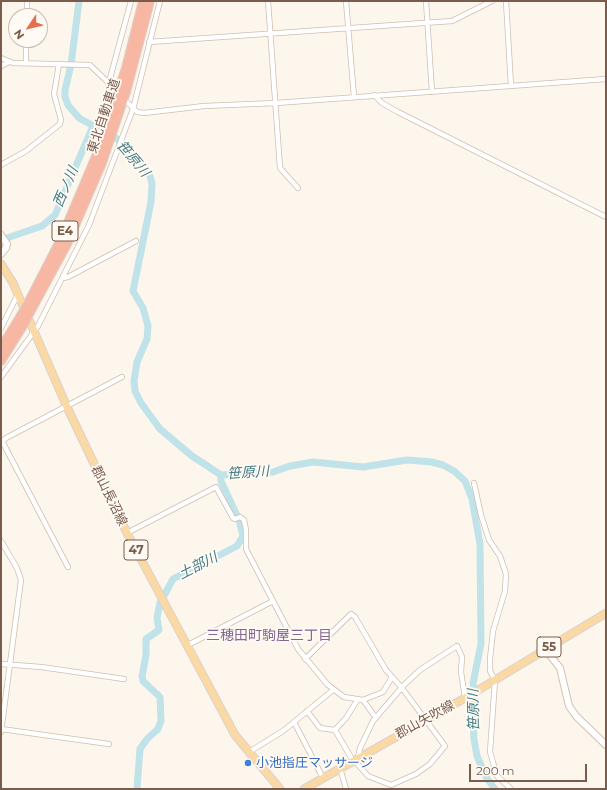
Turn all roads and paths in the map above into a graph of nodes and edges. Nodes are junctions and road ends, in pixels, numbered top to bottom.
1 (131, 1) edge
2 (143, 1) edge
3 (150, 1) edge
4 (160, 1) edge
5 (268, 1) edge
6 (346, 1) edge
7 (426, 1) edge
8 (492, 1) edge
9 (506, 1) edge
10 (427, 22) junction
11 (348, 28) junction
12 (271, 34) junction
13 (149, 42) junction
14 (26, 48) edge
15 (1, 58) edge
16 (9, 62) junction
17 (26, 63) junction
18 (60, 64) junction
19 (1, 66) edge
20 (606, 79) edge
21 (109, 82) junction
22 (511, 86) junction
23 (114, 88) dead end
24 (432, 92) junction
25 (374, 95) junction
26 (354, 97) junction
27 (127, 102) dead end
28 (276, 103) junction
29 (133, 109) junction
30 (1, 164) edge
31 (298, 188) dead end
32 (606, 217) edge
33 (1, 235) edge
34 (136, 241) dead end
35 (1, 254) edge
36 (1, 264) edge
37 (1, 271) edge
38 (63, 278) junction
39 (18, 296) junction
40 (29, 308) junction
41 (4, 319) edge
42 (22, 321) junction
43 (1, 328) edge
44 (33, 332) junction
45 (1, 348) edge
46 (1, 361) edge
47 (1, 377) edge
48 (122, 377) dead end
49 (67, 407) junction
50 (2, 442) edge
51 (474, 483) dead end
52 (127, 533) junction
53 (1, 541) edge
54 (68, 567) dead end
55 (273, 601) junction
56 (606, 613) edge
57 (188, 645) junction
58 (545, 650) junction
59 (305, 659) junction
60 (1, 664) edge
61 (9, 665) junction
62 (392, 678) junction
63 (124, 679) dead end
64 (494, 680) junction
65 (402, 688) junction
66 (332, 690) junction
67 (466, 697) junction
68 (360, 699) junction
69 (307, 711) junction
70 (376, 718) junction
71 (426, 720) junction
72 (294, 722) junction
73 (1, 729) edge
74 (335, 730) junction
75 (1, 732) edge
76 (109, 744) dead end
77 (606, 745) edge
78 (248, 752) junction
79 (355, 760) junction
80 (340, 768) junction
81 (323, 778) junction
82 (276, 788) edge
83 (304, 789) edge
84 (346, 789) edge
85 (511, 789) edge

1 - 21 street
2 - 40 highway, 東北自動車道 / E4
3 - 40 highway, 東北自動車道 / E4
4 - 13 street
5 - 12 street
6 - 11 street
7 - 10 street
8 - 10 street
9 - 22 street
10 - 11 street
10 - 24 street
11 - 12 street
11 - 26 street
12 - 13 street
12 - 28 street
13 - 29 street
14 - 17 street
15 - 16 street
16 - 17 street
16 - 19 street
17 - 18 street
18 - 21 street
18 - 30 street
20 - 22 street
21 - 23 street
22 - 24 street
24 - 25 street
25 - 26 street
25 - 32 street
26 - 28 street
27 - 29 street
28 - 29 street
28 - 31 street
29 - 38 street
33 - 35 street
34 - 38 street
36 - 39 main road, 郡山長沼線 / 47
37 - 39 main road, 郡山長沼線 / 47
38 - 44 street
39 - 41 street
39 - 44 main road, 郡山長沼線 / 47
40 - 42 highway, 東北自動車道 / E4, bridge
41 - 43 street
42 - 45 highway, 東北自動車道 / E4
42 - 46 highway, 東北自動車道 / E4
44 - 47 street
44 - 49 main road, 郡山長沼線 / 47
48 - 49 street
49 - 50 street
49 - 52 main road, 郡山長沼線 / 47
50 - 54 street
51 - 64 street
52 - 55 street
52 - 57 main road, 郡山長沼線 / 47
53 - 61 street
55 - 57 street
55 - 59 street
56 - 58 main road, 郡山矢吹線 / 55
57 - 78 main road, 郡山長沼線 / 47
58 - 64 main road, 郡山矢吹線 / 55
58 - 77 street
59 - 62 street
59 - 66 street
60 - 61 street
61 - 63 street
61 - 73 street
62 - 65 street
62 - 68 street
64 - 67 main road, 郡山矢吹線 / 55
64 - 85 street
65 - 67 street
65 - 70 street
65 - 71 street
66 - 68 street
66 - 69 street
67 - 71 main road, 郡山矢吹線 / 55
68 - 70 street
68 - 74 street
69 - 72 street
69 - 74 street
70 - 79 street
71 - 79 main road, 郡山矢吹線 / 55
71 - 79 street
72 - 78 street
72 - 81 street
73 - 75 street
73 - 76 street
74 - 79 street
78 - 82 main road, 郡山長沼線 / 47
79 - 80 main road, 郡山矢吹線 / 55
80 - 81 main road, 郡山矢吹線 / 55
80 - 84 street
81 - 83 main road, 郡山矢吹線 / 55

